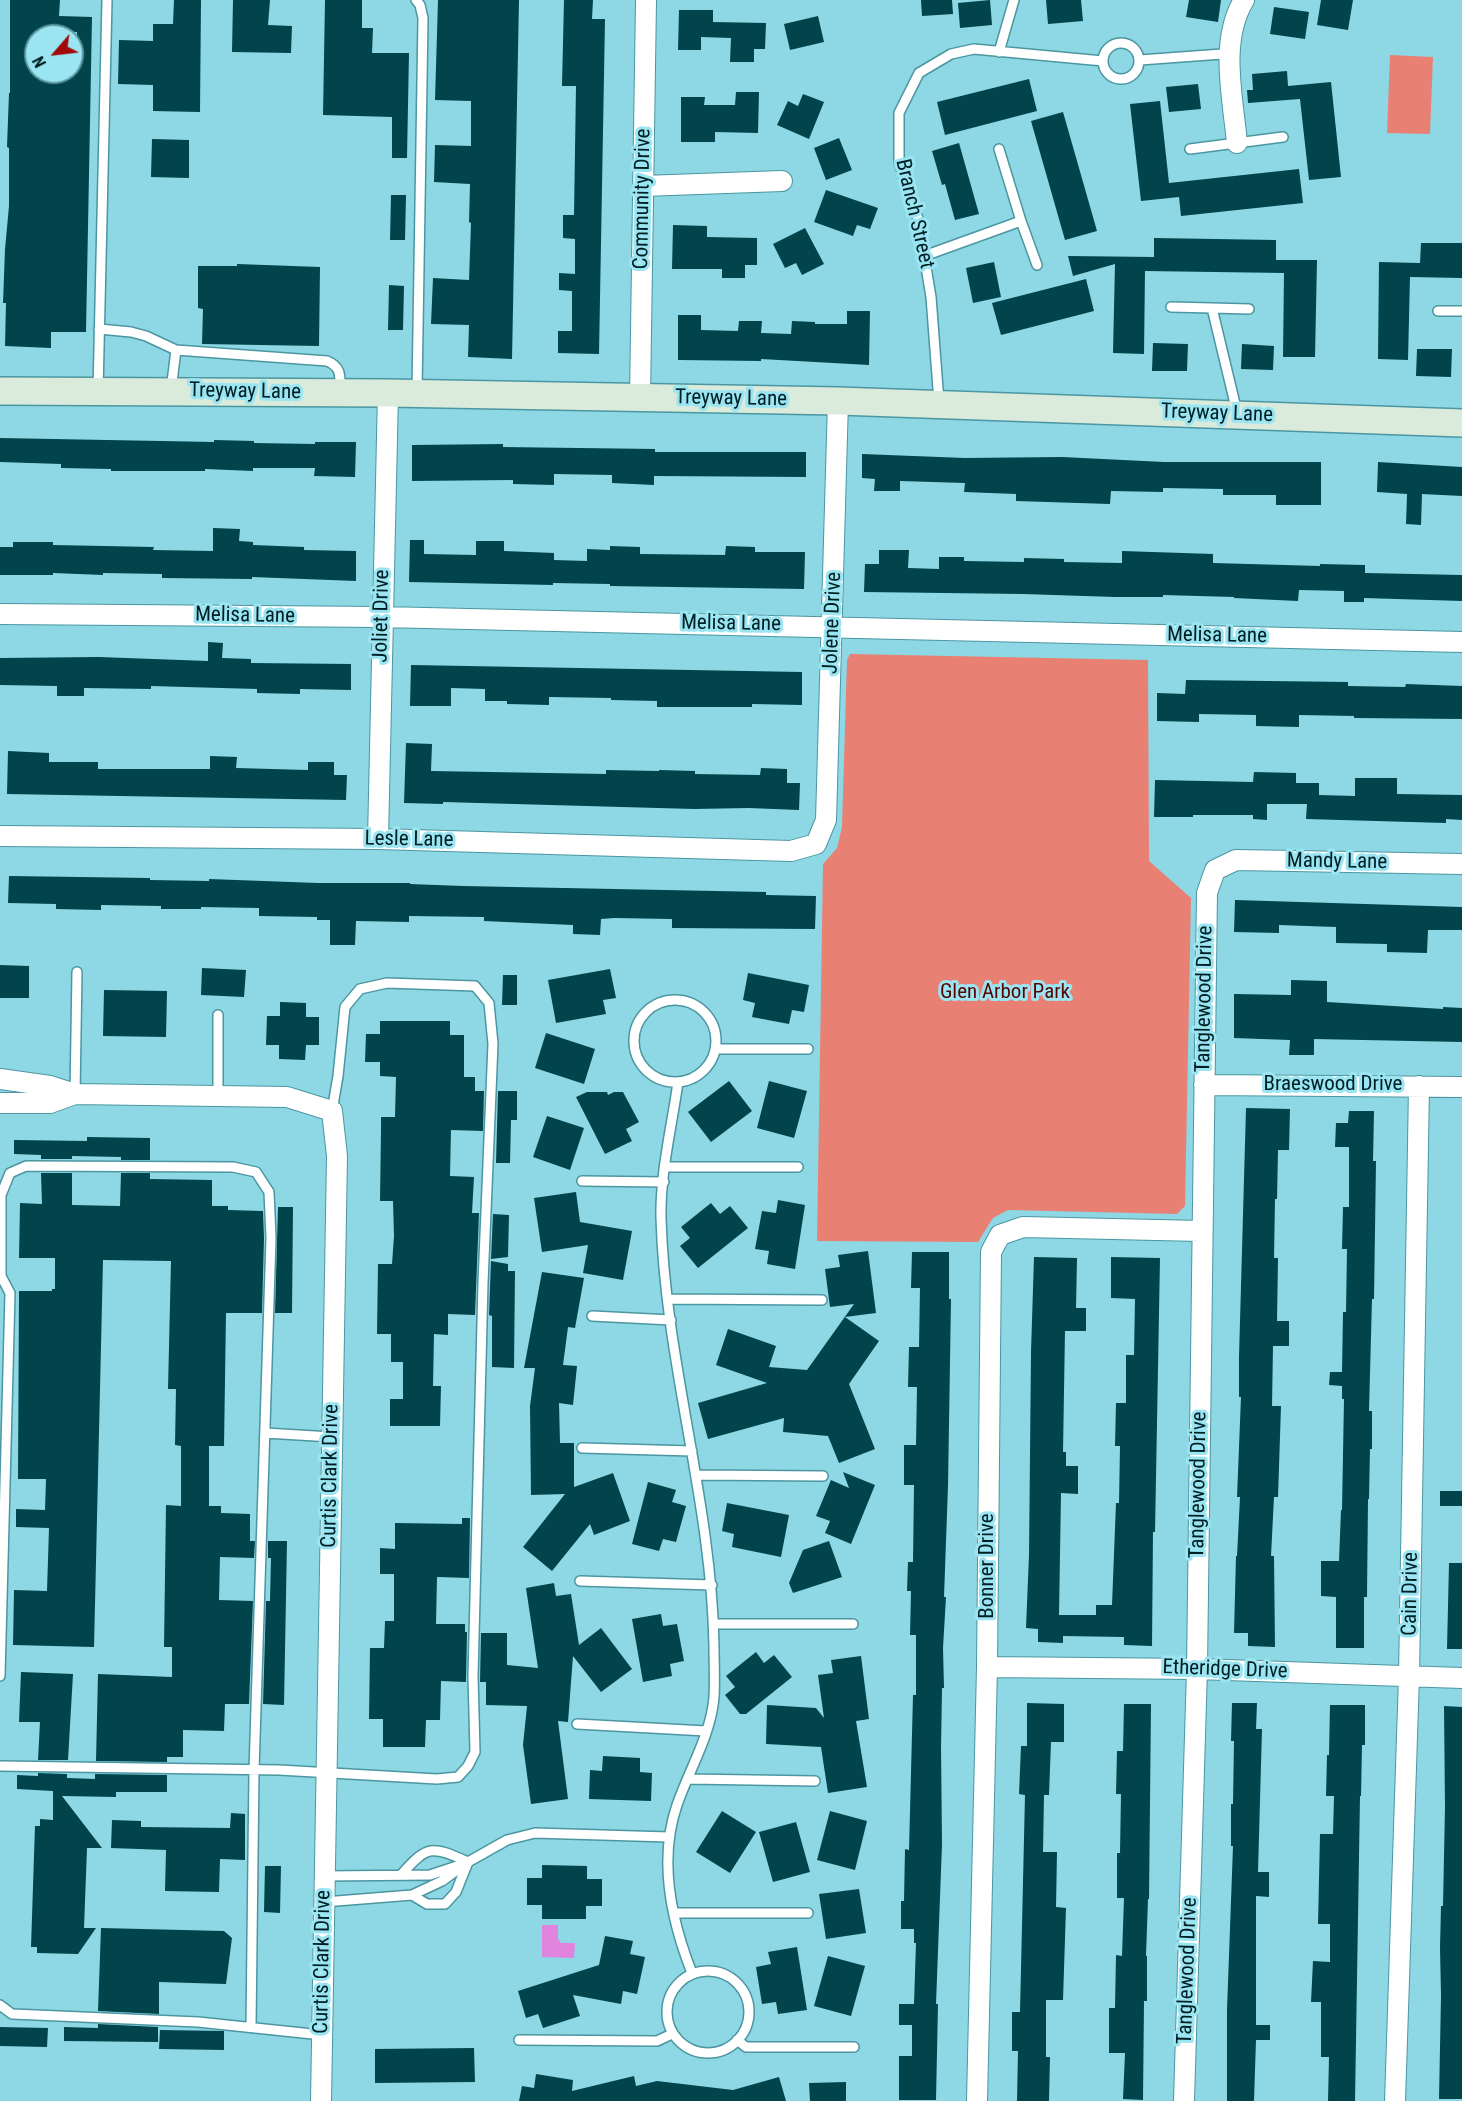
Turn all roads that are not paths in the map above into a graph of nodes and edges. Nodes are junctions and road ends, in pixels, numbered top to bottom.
1 (107, 0) edge
2 (416, 0) edge
3 (646, 0) edge
4 (1014, 0) edge
5 (1244, 0) edge
6 (999, 52) junction
7 (1229, 55) junction
8 (1140, 60) junction
9 (1103, 62) junction
10 (1283, 137) dead end
11 (1237, 143) junction
12 (999, 149) dead end
13 (1190, 149) dead end
14 (782, 181) dead end
15 (643, 186) junction
16 (1021, 222) junction
17 (924, 256) junction
18 (1037, 265) dead end
19 (1171, 307) dead end
20 (1212, 308) junction
21 (1249, 309) dead end
22 (1438, 311) dead end
23 (1462, 311) edge
24 (99, 329) junction
25 (176, 350) junction
26 (0, 391) edge
27 (98, 391) junction
28 (171, 391) junction
29 (340, 393) junction
30 (388, 393) junction
31 (417, 394) junction
32 (640, 398) junction
33 (838, 401) junction
34 (939, 404) junction
35 (1237, 415) junction
36 (1462, 423) edge
37 (0, 614) edge
38 (382, 617) junction
39 (833, 627) junction
40 (1462, 642) edge
41 (0, 836) edge
42 (378, 839) junction
43 (816, 844) joint
44 (1462, 864) edge
45 (1215, 870) joint
46 (77, 972) dead end
47 (218, 1015) dead end
48 (715, 1049) junction
49 (808, 1049) dead end
50 (0, 1079) edge
51 (678, 1082) junction
52 (1204, 1085) junction
53 (1419, 1086) junction
54 (1462, 1087) edge
55 (75, 1094) junction
56 (218, 1096) junction
57 (0, 1102) edge
58 (332, 1111) junction
59 (666, 1167) junction
60 (798, 1167) dead end
61 (582, 1181) dead end
62 (663, 1182) junction
63 (1201, 1232) junction
64 (668, 1299) junction
65 (822, 1300) dead end
66 (592, 1316) dead end
67 (671, 1320) junction
68 (265, 1433) junction
69 (332, 1437) junction
70 (582, 1448) dead end
71 (692, 1451) junction
72 (697, 1475) junction
73 (823, 1476) dead end
74 (580, 1581) dead end
75 (712, 1585) junction
76 (713, 1623) junction
77 (853, 1624) dead end
78 (987, 1667) junction
79 (1197, 1669) junction
80 (1409, 1676) junction
81 (0, 1677) edge
82 (1462, 1678) edge
83 (577, 1724) dead end
84 (706, 1731) junction
85 (0, 1766) edge
86 (254, 1770) junction
87 (326, 1771) junction
88 (689, 1779) junction
89 (815, 1781) dead end
90 (668, 1836) junction
91 (468, 1862) junction
92 (400, 1875) junction
93 (324, 1876) junction
94 (412, 1895) junction
95 (324, 1902) junction
96 (674, 1913) junction
97 (808, 1913) dead end
98 (692, 1973) junction
99 (0, 2005) edge
100 (251, 2027) junction
101 (672, 2034) junction
102 (322, 2035) junction
103 (519, 2040) dead end
104 (737, 2040) junction
105 (854, 2047) dead end
106 (321, 2101) edge
107 (977, 2101) edge
108 (1184, 2101) edge
109 (1395, 2101) edge

1 - 24 lane
2 - 31 lane
3 - 15 street, Community Drive
4 - 6 lane
5 - 7 street
6 - 9 lane, Branch Street
6 - 17 lane, Branch Street
7 - 8 lane
7 - 11 street
8 - 9 lane
8 - 9 lane
10 - 11 lane
11 - 13 lane
12 - 16 lane
14 - 15 street
15 - 32 street, Community Drive
16 - 17 lane
16 - 18 lane
17 - 34 lane, Branch Street
19 - 20 lane
20 - 21 lane
20 - 35 lane
22 - 23 lane
24 - 25 lane
24 - 27 lane
25 - 28 lane
25 - 29 lane
26 - 27 street, Treyway Lane
27 - 28 street, Treyway Lane
28 - 29 street, Treyway Lane
29 - 30 street, Treyway Lane
30 - 31 street, Treyway Lane
30 - 38 street, Joliet Drive
31 - 32 street, Treyway Lane
32 - 33 street, Treyway Lane
33 - 34 street, Treyway Lane
33 - 39 street, Jolene Drive
34 - 35 street, Treyway Lane
35 - 36 street, Treyway Lane
37 - 38 street, Melisa Lane
38 - 39 street, Melisa Lane
38 - 42 street, Joliet Drive
39 - 40 street, Melisa Lane
39 - 43 street, Jolene Drive
41 - 42 street, Lesle Lane
42 - 43 street, Lesle Lane
44 - 45 street, Mandy Lane
45 - 52 street, Tanglewood Drive
46 - 55 lane
47 - 56 lane
48 - 49 lane
48 - 51 lane
48 - 51 lane
50 - 55 street
51 - 59 lane
52 - 53 street, Braeswood Drive
52 - 63 street, Tanglewood Drive
53 - 54 street, Braeswood Drive
53 - 80 street, Cain Drive
55 - 56 street
55 - 57 street
56 - 58 street
58 - 69 street, Curtis Clark Drive
58 - 87 lane
59 - 60 lane
59 - 62 lane
61 - 62 lane
62 - 64 lane
63 - 78 street, Bonner Drive
63 - 79 street, Tanglewood Drive
64 - 65 lane
64 - 67 lane
66 - 67 lane
67 - 71 lane
68 - 69 lane
68 - 81 lane
68 - 86 lane
69 - 87 street, Curtis Clark Drive
70 - 71 lane
71 - 72 lane
72 - 73 lane
72 - 75 lane
74 - 75 lane
75 - 76 lane
76 - 77 lane
76 - 84 lane
78 - 79 street, Etheridge Drive
78 - 107 street, Bonner Drive
79 - 80 street, Etheridge Drive
79 - 108 street, Tanglewood Drive
80 - 82 street, Etheridge Drive
80 - 109 street, Cain Drive
83 - 84 lane
84 - 88 lane
85 - 86 lane
86 - 87 lane
86 - 100 lane
87 - 93 street, Curtis Clark Drive
88 - 89 lane
88 - 90 lane
90 - 91 lane
90 - 96 lane
91 - 92 lane
91 - 92 lane
91 - 94 lane
91 - 94 lane
92 - 93 lane
93 - 95 street, Curtis Clark Drive
94 - 95 lane
95 - 102 street, Curtis Clark Drive
96 - 97 lane
96 - 98 lane
98 - 101 lane
98 - 104 lane
99 - 100 lane
100 - 102 lane
101 - 103 lane
101 - 104 lane
102 - 106 street, Curtis Clark Drive
104 - 105 lane

